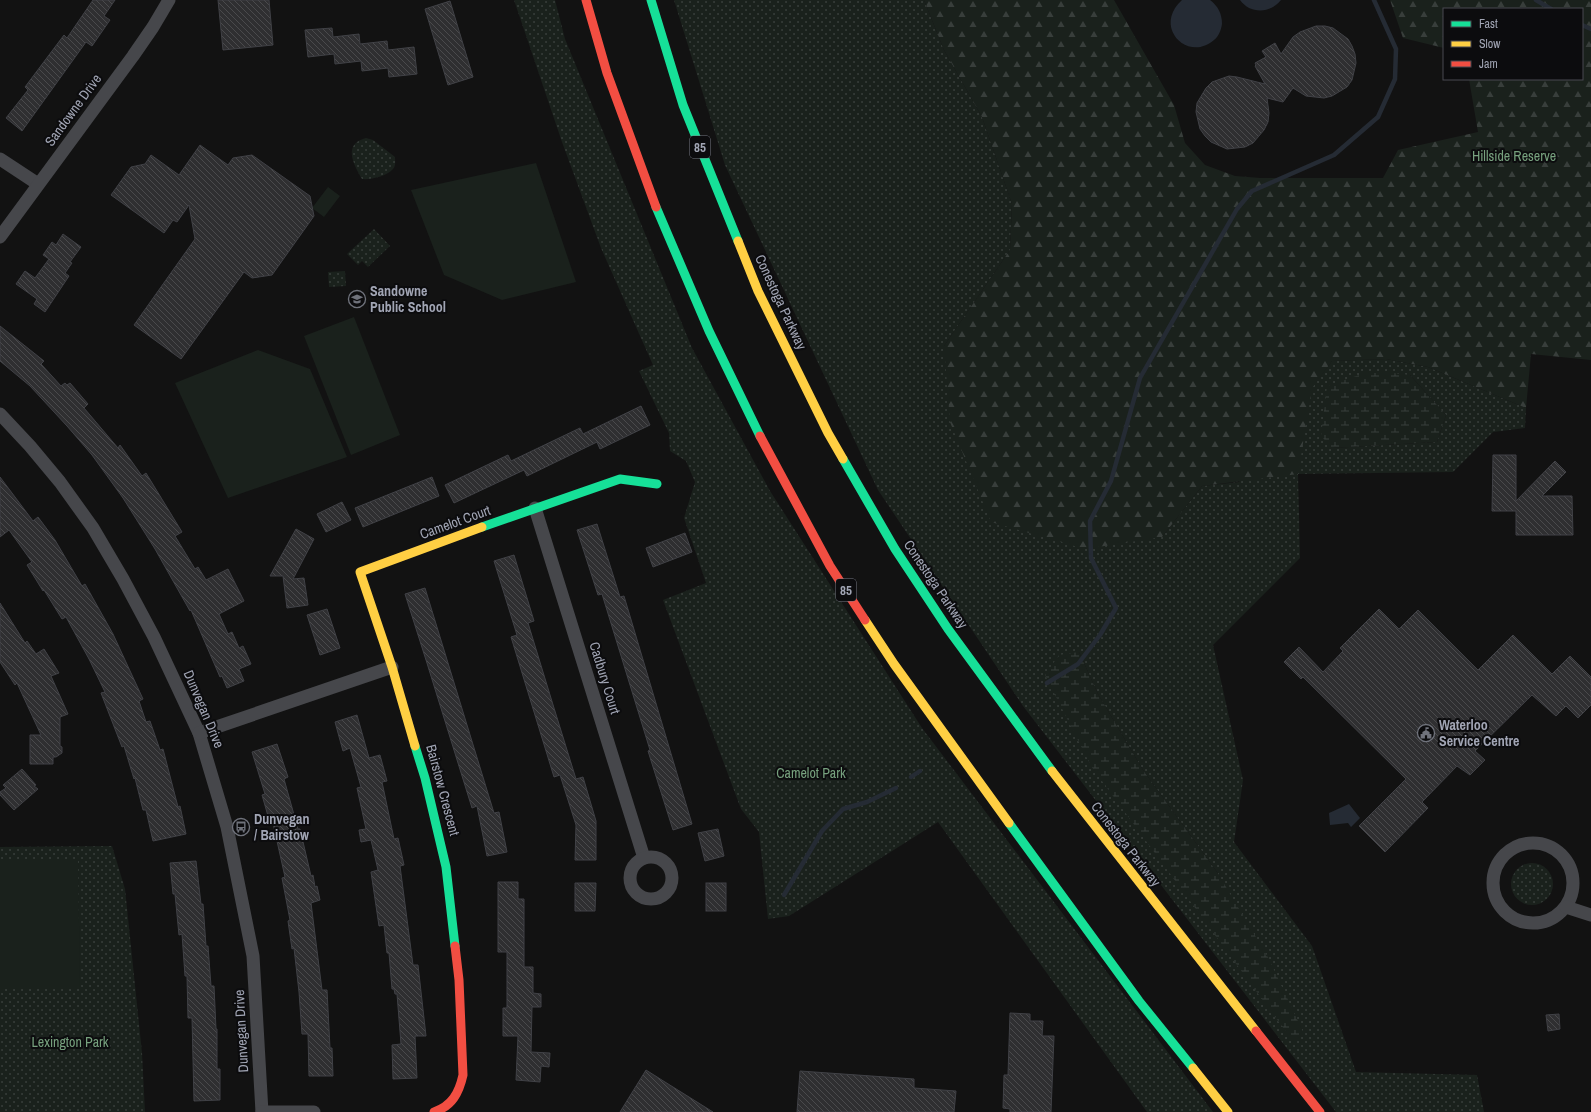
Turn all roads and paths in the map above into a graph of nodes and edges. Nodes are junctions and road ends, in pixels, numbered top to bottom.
1 (169, 0) edge
2 (586, 0) edge
3 (651, 0) edge
4 (0, 159) edge
5 (38, 184) junction
6 (0, 237) edge
7 (0, 414) edge
8 (657, 484) dead end
9 (535, 508) junction
10 (392, 667) junction
11 (199, 733) junction
12 (644, 858) dead end
13 (1566, 907) junction
14 (1591, 915) edge
15 (262, 1112) edge
16 (314, 1112) edge
17 (434, 1112) edge
18 (1228, 1112) edge
19 (1320, 1112) edge

1 - 5 street, Sandowne Drive
2 - 18 main road, 85
3 - 19 main road, Conestoga Parkway / 85
4 - 5 street
5 - 6 street, Sandowne Drive
7 - 11 street, Dunvegan Drive
8 - 9 main road, Camelot Court
9 - 10 main road, Camelot Court
9 - 12 street, Cadbury Court
10 - 11 street
10 - 17 main road, Bairstow Crescent
11 - 15 street, Dunvegan Drive
13 - 13 street
13 - 14 street
15 - 16 street

